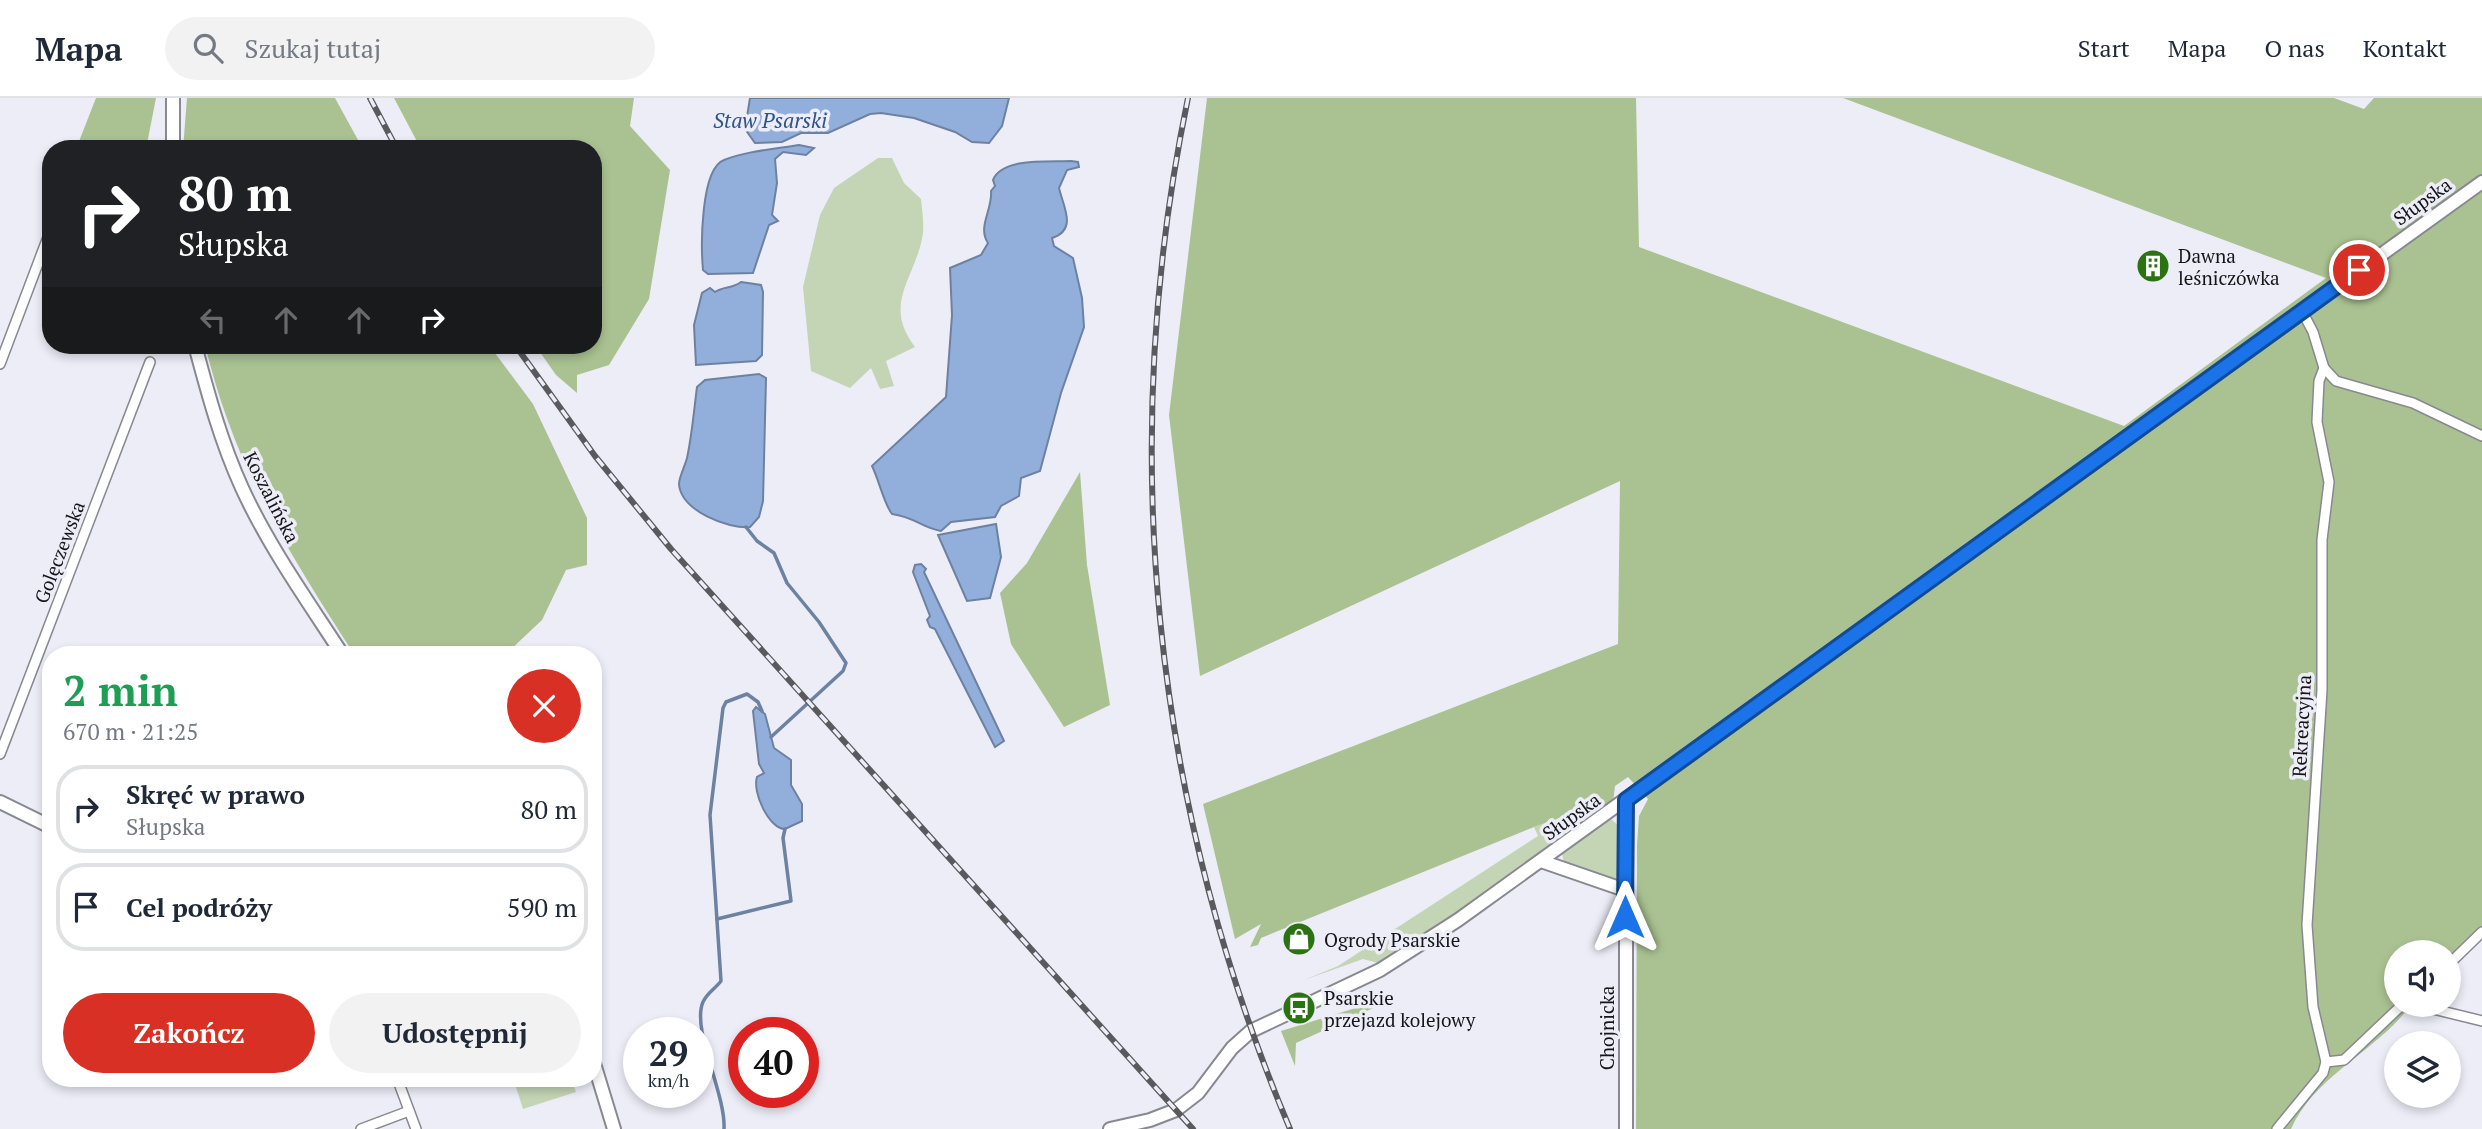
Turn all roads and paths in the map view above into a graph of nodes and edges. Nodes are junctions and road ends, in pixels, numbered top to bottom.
1 (173, 98) edge
2 (173, 140) edge
3 (2482, 182) edge
4 (42, 253) edge
5 (2302, 311) junction
6 (197, 354) edge
7 (150, 362) dead end
8 (0, 364) edge
9 (2323, 368) junction
10 (2482, 436) edge
11 (337, 646) edge
12 (0, 754) edge
13 (1626, 800) junction
14 (0, 802) edge
15 (42, 823) edge
16 (1541, 861) junction
17 (1625, 890) junction
18 (2482, 932) edge
19 (2461, 952) edge
20 (2461, 1014) edge
21 (2389, 1017) edge
22 (2480, 1018) edge
23 (2326, 1062) junction
24 (400, 1087) edge
25 (601, 1087) edge
26 (409, 1111) junction
27 (361, 1129) edge
28 (416, 1129) edge
29 (614, 1129) edge
30 (1110, 1129) edge
31 (1626, 1129) edge
32 (2277, 1129) edge

1 - 2 street
3 - 5 street, Słupska
4 - 8 street
5 - 9 street, Rekreacyjna
5 - 13 street, Słupska
6 - 11 street, Koszalińska
7 - 12 street, Golęczewska
9 - 10 street
9 - 23 street, Rekreacyjna
13 - 16 street, Słupska
13 - 17 street, Chojnicka
14 - 15 street
16 - 17 street
16 - 30 street, Słupska
17 - 31 street, Chojnicka
18 - 19 street
20 - 22 street
21 - 23 street
23 - 32 street
24 - 26 street
25 - 29 street
26 - 27 street
26 - 28 street

